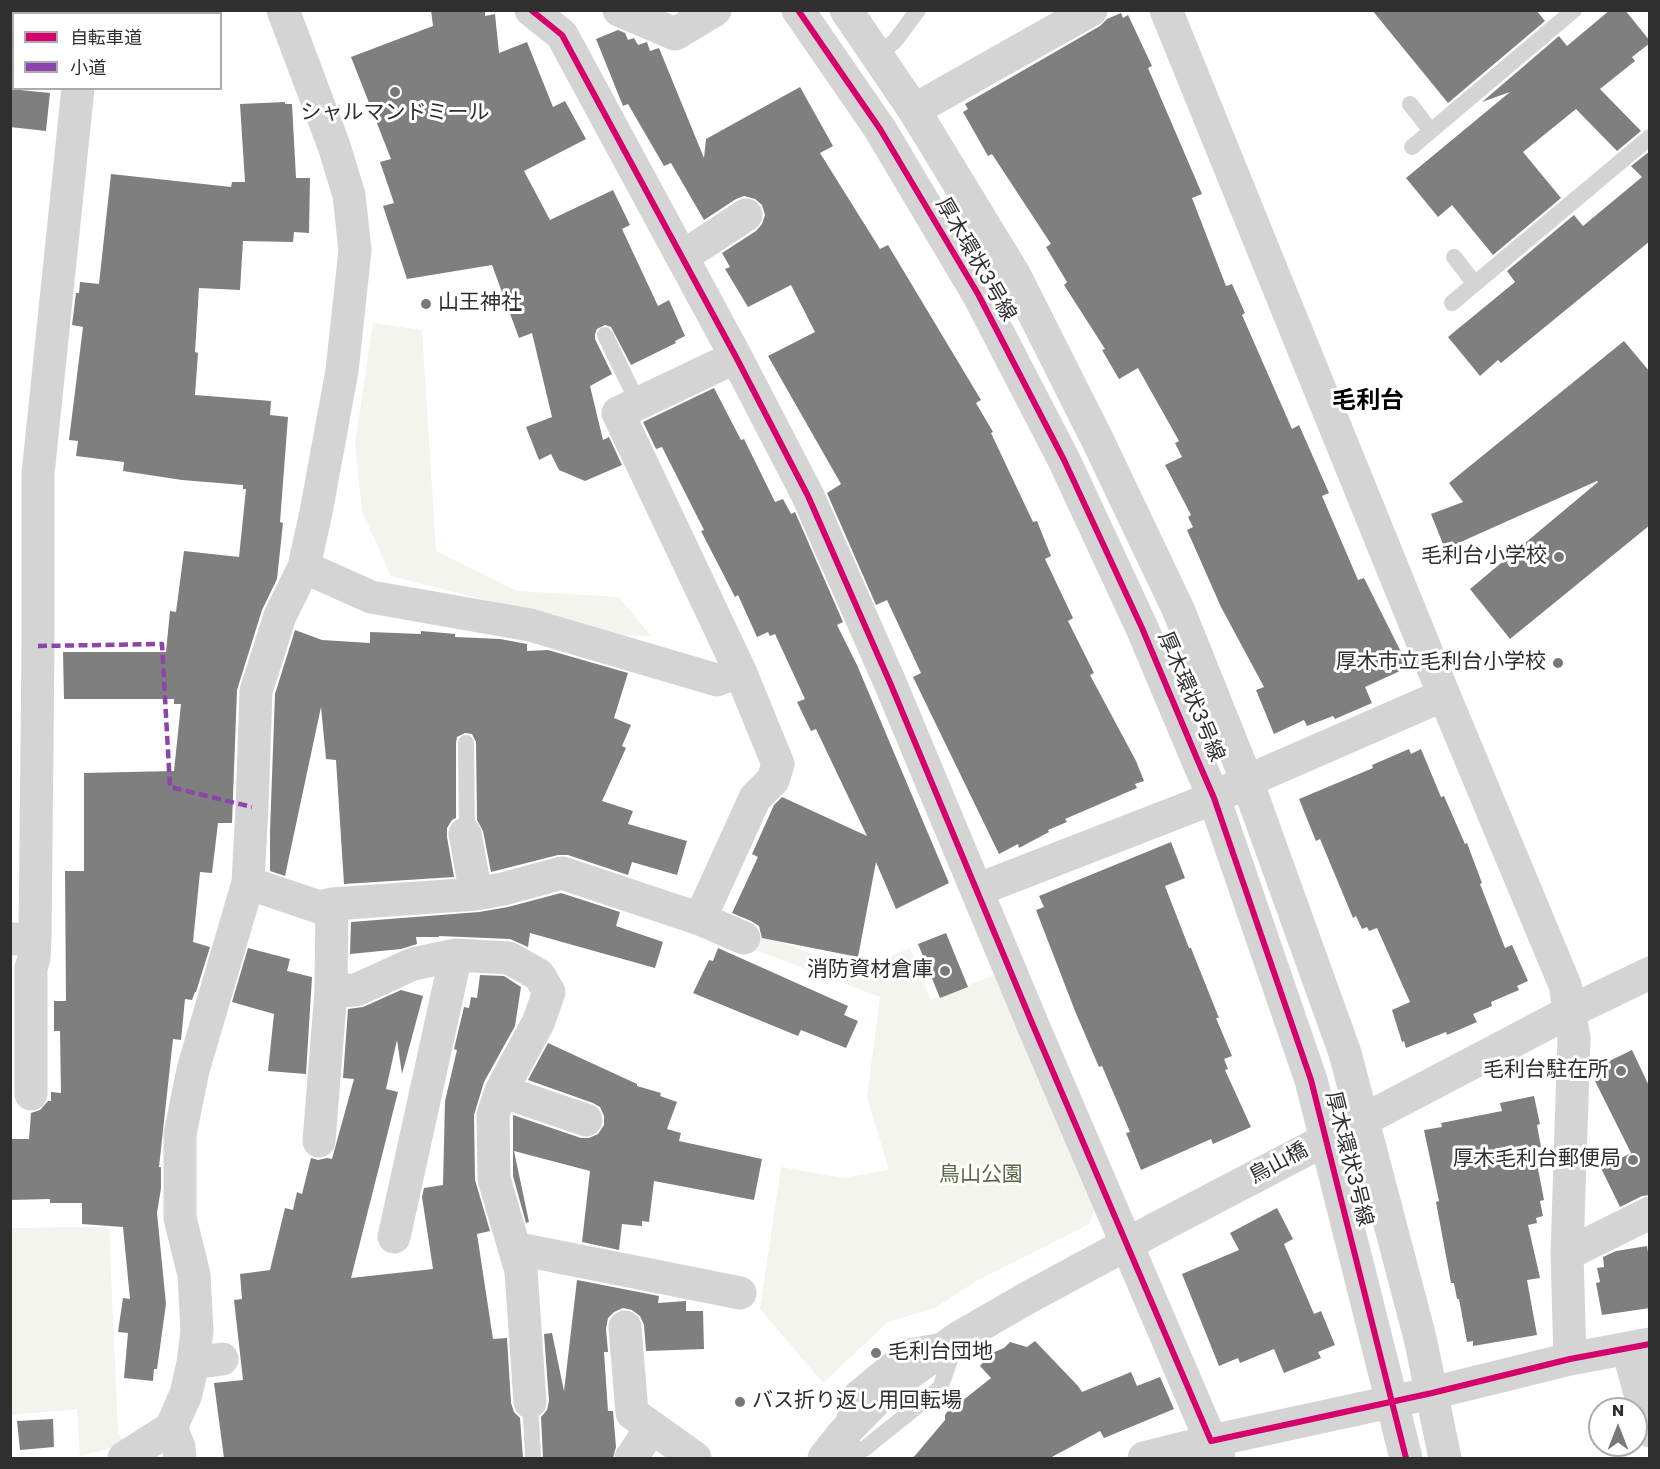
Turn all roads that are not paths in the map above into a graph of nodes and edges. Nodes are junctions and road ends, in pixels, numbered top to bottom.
1 (283, 10) edge
2 (531, 10) edge
3 (619, 10) edge
4 (715, 10) edge
5 (798, 10) edge
6 (846, 10) edge
7 (918, 10) edge
8 (1091, 10) edge
9 (1166, 10) edge
10 (1574, 10) edge
11 (877, 56) junction
12 (78, 90) edge
13 (1410, 104) dead end
14 (914, 110) junction
15 (1431, 131) junction
16 (1650, 137) edge
17 (1412, 147) dead end
18 (746, 215) dead end
19 (682, 257) junction
20 (1454, 257) dead end
21 (1475, 284) junction
22 (1452, 303) dead end
23 (606, 335) dead end
24 (736, 357) junction
25 (638, 403) junction
26 (304, 567) junction
27 (740, 671) junction
28 (1444, 695) junction
29 (466, 743) dead end
30 (1247, 781) junction
31 (1214, 798) junction
32 (465, 834) joint
33 (248, 883) junction
34 (977, 890) junction
35 (476, 894) junction
36 (332, 904) junction
37 (700, 919) junction
38 (744, 938) dead end
39 (23, 939) edge
40 (456, 955) junction
41 (1650, 973) edge
42 (331, 991) junction
43 (1569, 1012) junction
44 (501, 1091) junction
45 (31, 1094) dead end
46 (586, 1120) dead end
47 (319, 1141) dead end
48 (1650, 1213) edge
49 (394, 1237) dead end
50 (1127, 1244) junction
51 (514, 1248) junction
52 (1567, 1254) junction
53 (740, 1293) dead end
54 (625, 1327) dead end
55 (1639, 1347) edge
56 (1570, 1359) junction
57 (1432, 1393) junction
58 (530, 1402) joint
59 (1392, 1402) junction
60 (652, 1428) junction
61 (1650, 1431) edge
62 (176, 1443) edge
63 (832, 1448) edge
64 (1215, 1450) edge
65 (533, 1455) dead end
66 (124, 1458) edge
67 (632, 1458) edge
68 (695, 1458) edge
69 (1144, 1458) edge
70 (1406, 1458) edge
71 (1445, 1458) edge

1 - 26 street
2 - 19 street
3 - 4 street
5 - 31 street, 厚木環状3号線
6 - 11 street, 厚木環状3号線
7 - 11 lane
8 - 14 street
9 - 28 street
10 - 15 lane
11 - 14 street, 厚木環状3号線
12 - 39 street
13 - 15 lane
14 - 30 street, 厚木環状3号線
15 - 17 lane
16 - 21 lane
18 - 19 street
19 - 24 street
20 - 21 lane
21 - 22 lane
23 - 25 lane
24 - 25 street
24 - 34 street
25 - 27 street
26 - 27 street
26 - 33 street
27 - 37 street
28 - 30 street
28 - 43 street
29 - 32 lane
30 - 31 street
30 - 57 street, 厚木環状3号線
31 - 34 street
31 - 59 street, 厚木環状3号線
32 - 35 street
33 - 36 street
33 - 62 street
34 - 50 street
35 - 36 street
35 - 37 street
36 - 42 street
37 - 38 street
39 - 45 street
40 - 42 street
40 - 44 street
40 - 49 street
41 - 43 street, 鳥山橋
42 - 47 street
43 - 50 street, 鳥山橋, bridge
43 - 52 street
44 - 46 street
44 - 51 street
48 - 52 street
50 - 63 street, 鳥山橋
50 - 64 street
51 - 53 street
51 - 58 street
52 - 56 street
54 - 60 street
55 - 56 street
55 - 61 street
56 - 57 street
57 - 59 street
57 - 71 street, 厚木環状3号線
58 - 65 lane
59 - 64 street
59 - 70 street, 厚木環状3号線
60 - 67 street
60 - 68 street
62 - 66 street
64 - 69 street

